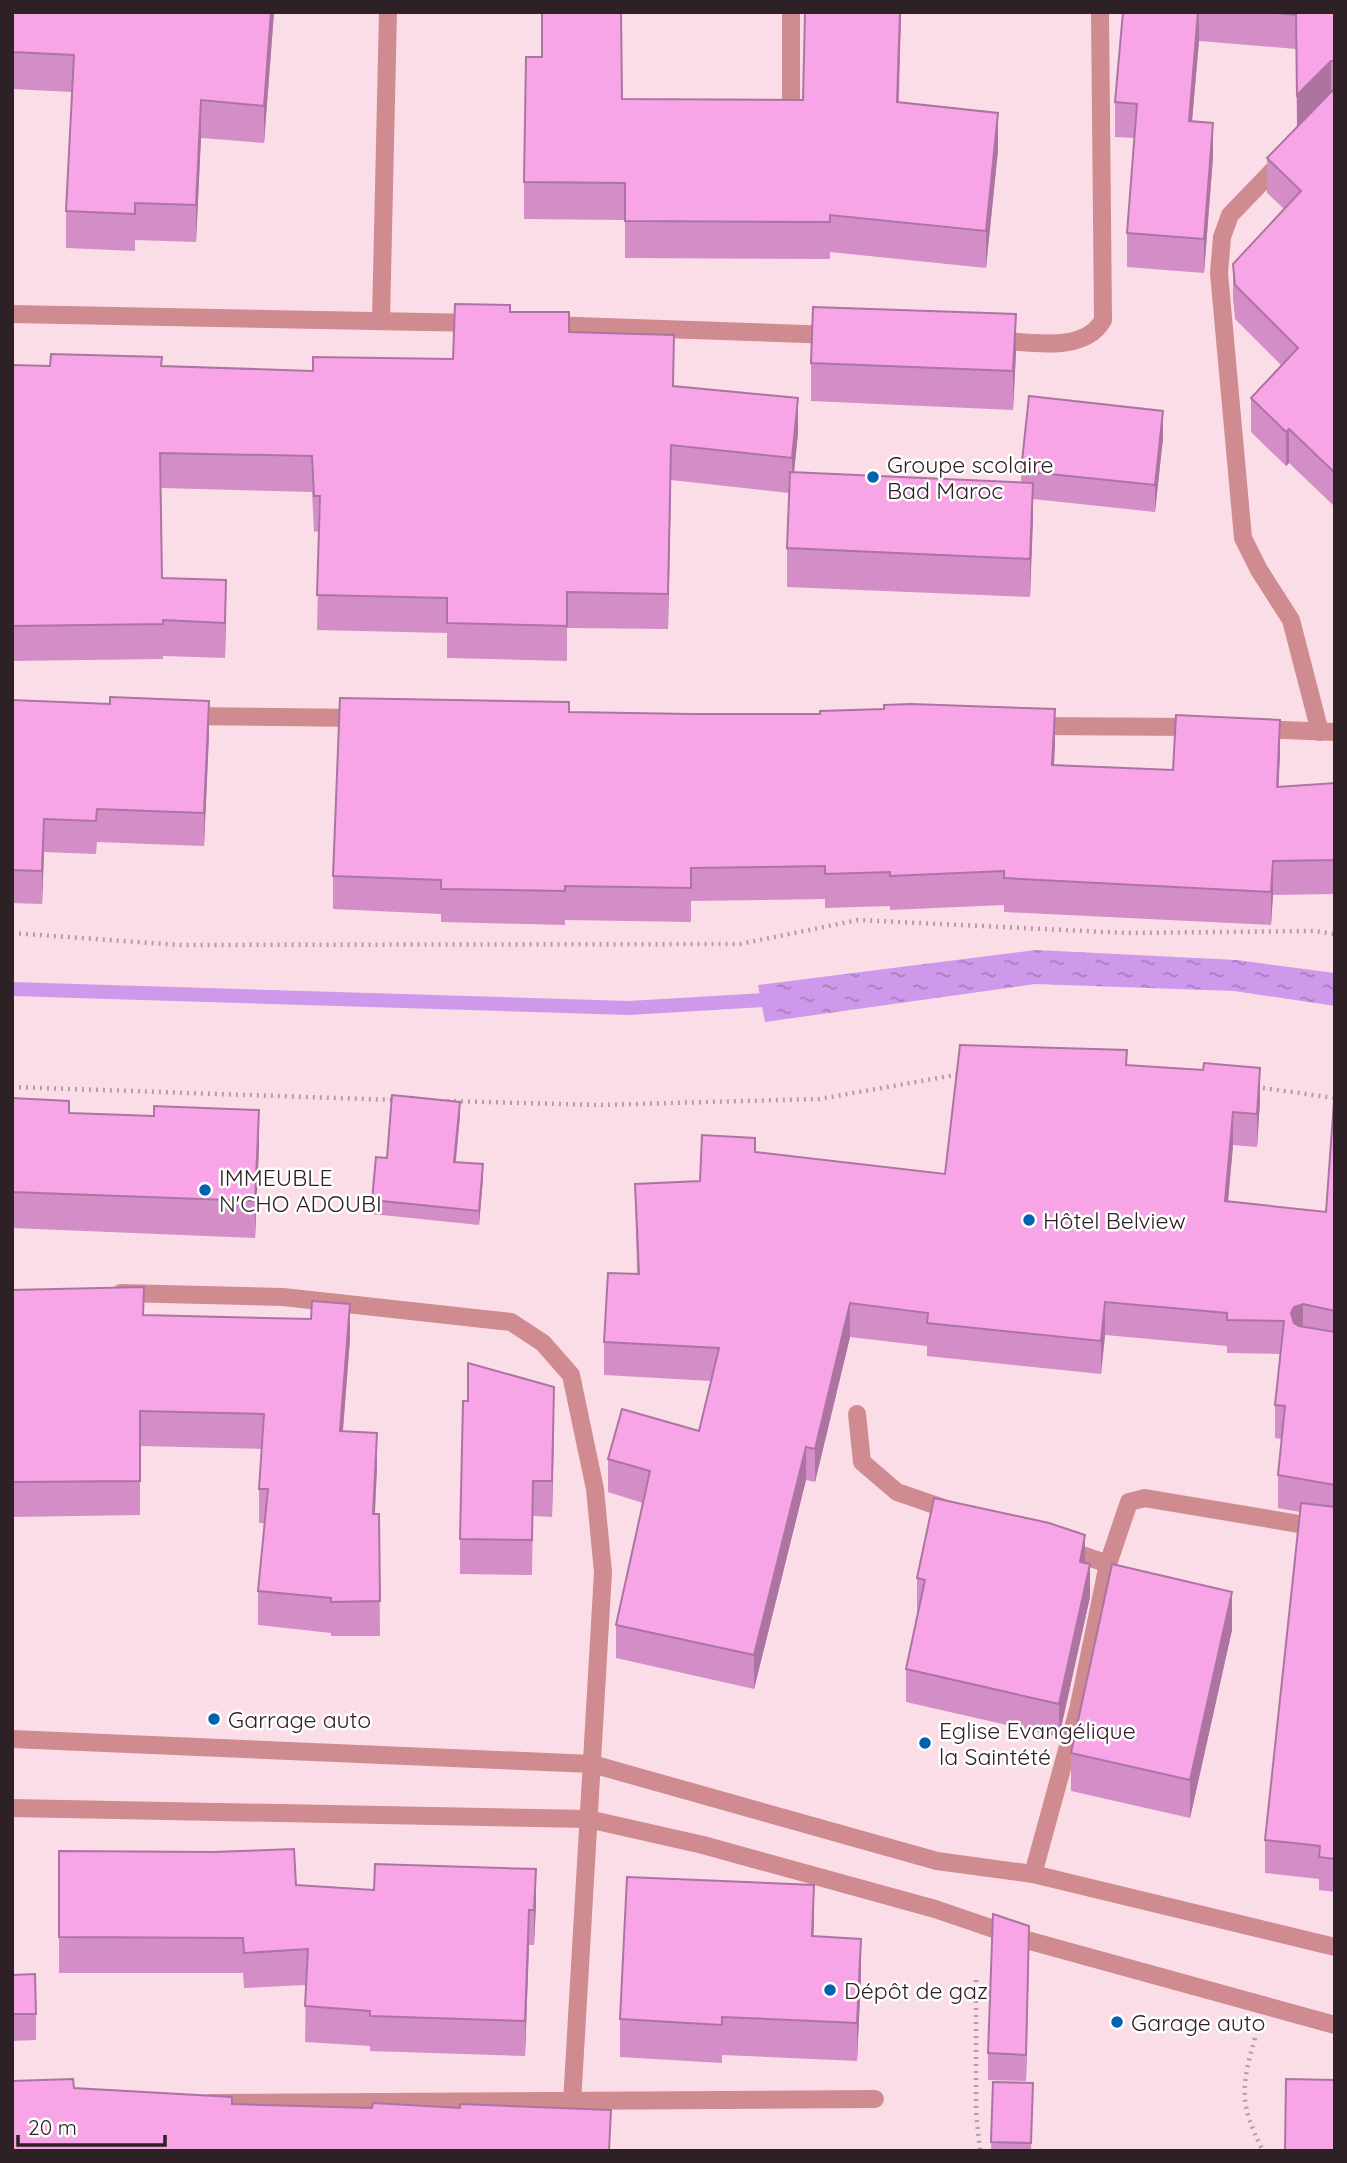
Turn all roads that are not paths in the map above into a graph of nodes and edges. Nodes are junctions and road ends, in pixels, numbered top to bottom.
1 (388, 12) edge
2 (791, 12) edge
3 (1100, 12) edge
4 (791, 101) edge
5 (1297, 145) edge
6 (12, 314) edge
7 (381, 319) junction
8 (491, 323) edge
9 (533, 324) edge
10 (850, 335) edge
11 (974, 340) edge
12 (165, 716) edge
13 (373, 718) edge
14 (1013, 725) edge
15 (1327, 732) edge
16 (103, 1292) edge
17 (857, 1414) dead end
18 (976, 1519) edge
19 (1335, 1530) edge
20 (1042, 1542) edge
21 (1108, 1564) junction
22 (12, 1739) edge
23 (592, 1764) junction
24 (12, 1808) edge
25 (588, 1819) junction
26 (1033, 1874) junction
27 (1335, 1947) edge
28 (1335, 2025) edge
29 (874, 2099) dead end
30 (194, 2103) edge
31 (572, 2103) junction

1 - 7 street
2 - 4 street
3 - 11 street
5 - 15 street
6 - 7 street
7 - 8 street
9 - 10 street
12 - 13 street
14 - 15 street
16 - 23 street
17 - 18 street
19 - 21 street
20 - 21 street
21 - 26 street
22 - 23 street
23 - 25 street
23 - 26 street
24 - 25 street
25 - 28 street
25 - 31 street
26 - 27 street
29 - 31 street
30 - 31 street

